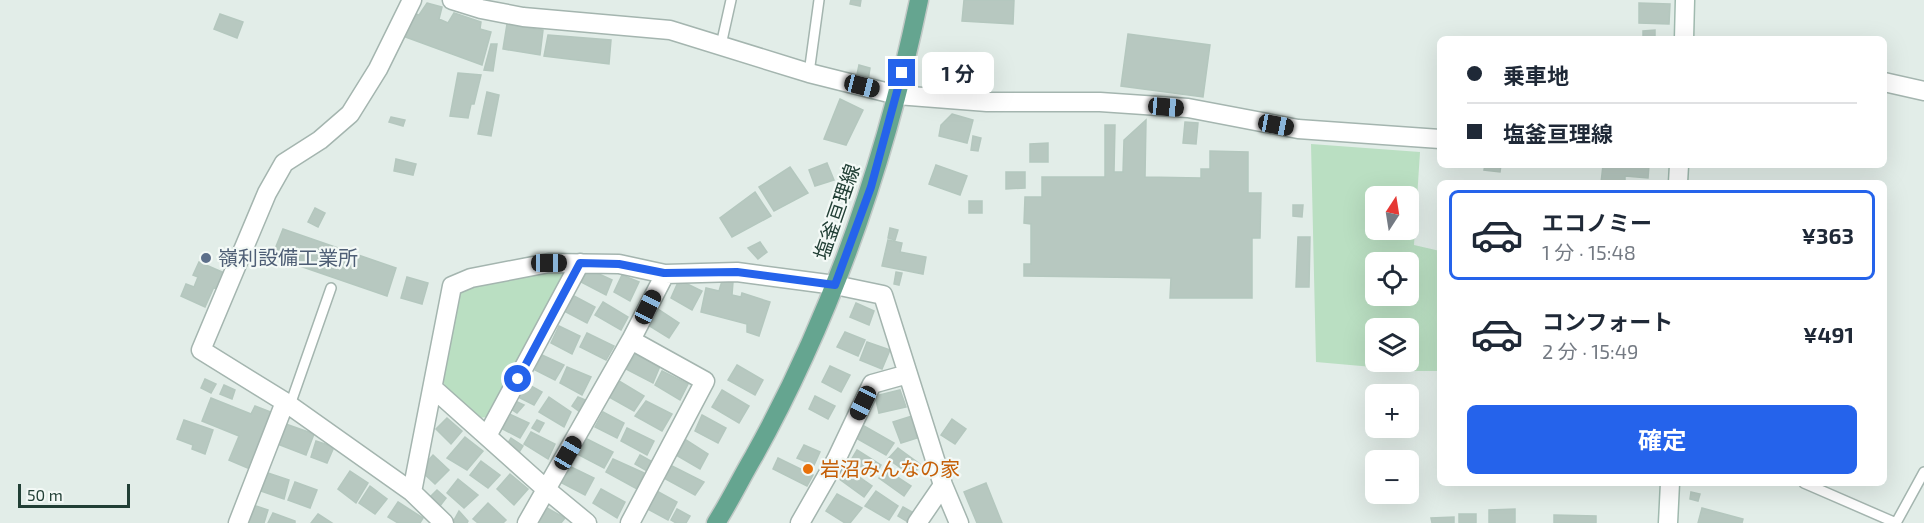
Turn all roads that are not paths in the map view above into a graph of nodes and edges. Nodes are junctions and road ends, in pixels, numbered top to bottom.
1 (412, 0) edge
2 (452, 0) edge
3 (731, 0) edge
4 (819, 0) edge
5 (919, 0) edge
6 (1684, 0) edge
7 (1684, 36) edge
8 (721, 45) junction
9 (809, 73) junction
10 (1887, 83) edge
11 (1924, 91) edge
12 (897, 95) junction
13 (1437, 139) edge
14 (580, 263) junction
15 (664, 273) junction
16 (835, 285) junction
17 (331, 288) dead end
18 (631, 340) junction
19 (908, 374) junction
20 (434, 389) junction
21 (287, 403) junction
22 (487, 436) junction
23 (1924, 472) edge
24 (943, 485) junction
25 (1670, 486) edge
26 (1811, 486) edge
27 (547, 490) junction
28 (412, 492) junction
29 (440, 522) edge
30 (238, 523) edge
31 (527, 523) edge
32 (587, 523) edge
33 (630, 523) edge
34 (716, 523) edge
35 (800, 523) edge
36 (917, 523) edge
37 (959, 523) edge
38 (1668, 523) edge
39 (1896, 523) edge

1 - 21 street
2 - 8 street
3 - 8 lane
4 - 9 lane
5 - 12 main road, 塩釜亘理線
6 - 7 street
8 - 9 street
9 - 12 street
10 - 11 street
12 - 13 street
12 - 16 main road, 塩釜亘理線
14 - 15 street
14 - 20 street
14 - 22 street
15 - 16 street
15 - 18 street
16 - 19 street
16 - 34 main road, 塩釜亘理線
17 - 21 lane
18 - 27 street
18 - 33 street
19 - 24 street
19 - 35 street
20 - 22 street
20 - 28 street
21 - 28 street
21 - 30 street
22 - 27 street
23 - 39 lane
24 - 36 street
24 - 37 street
25 - 38 street
26 - 39 lane
27 - 31 street
27 - 32 street
28 - 29 street

